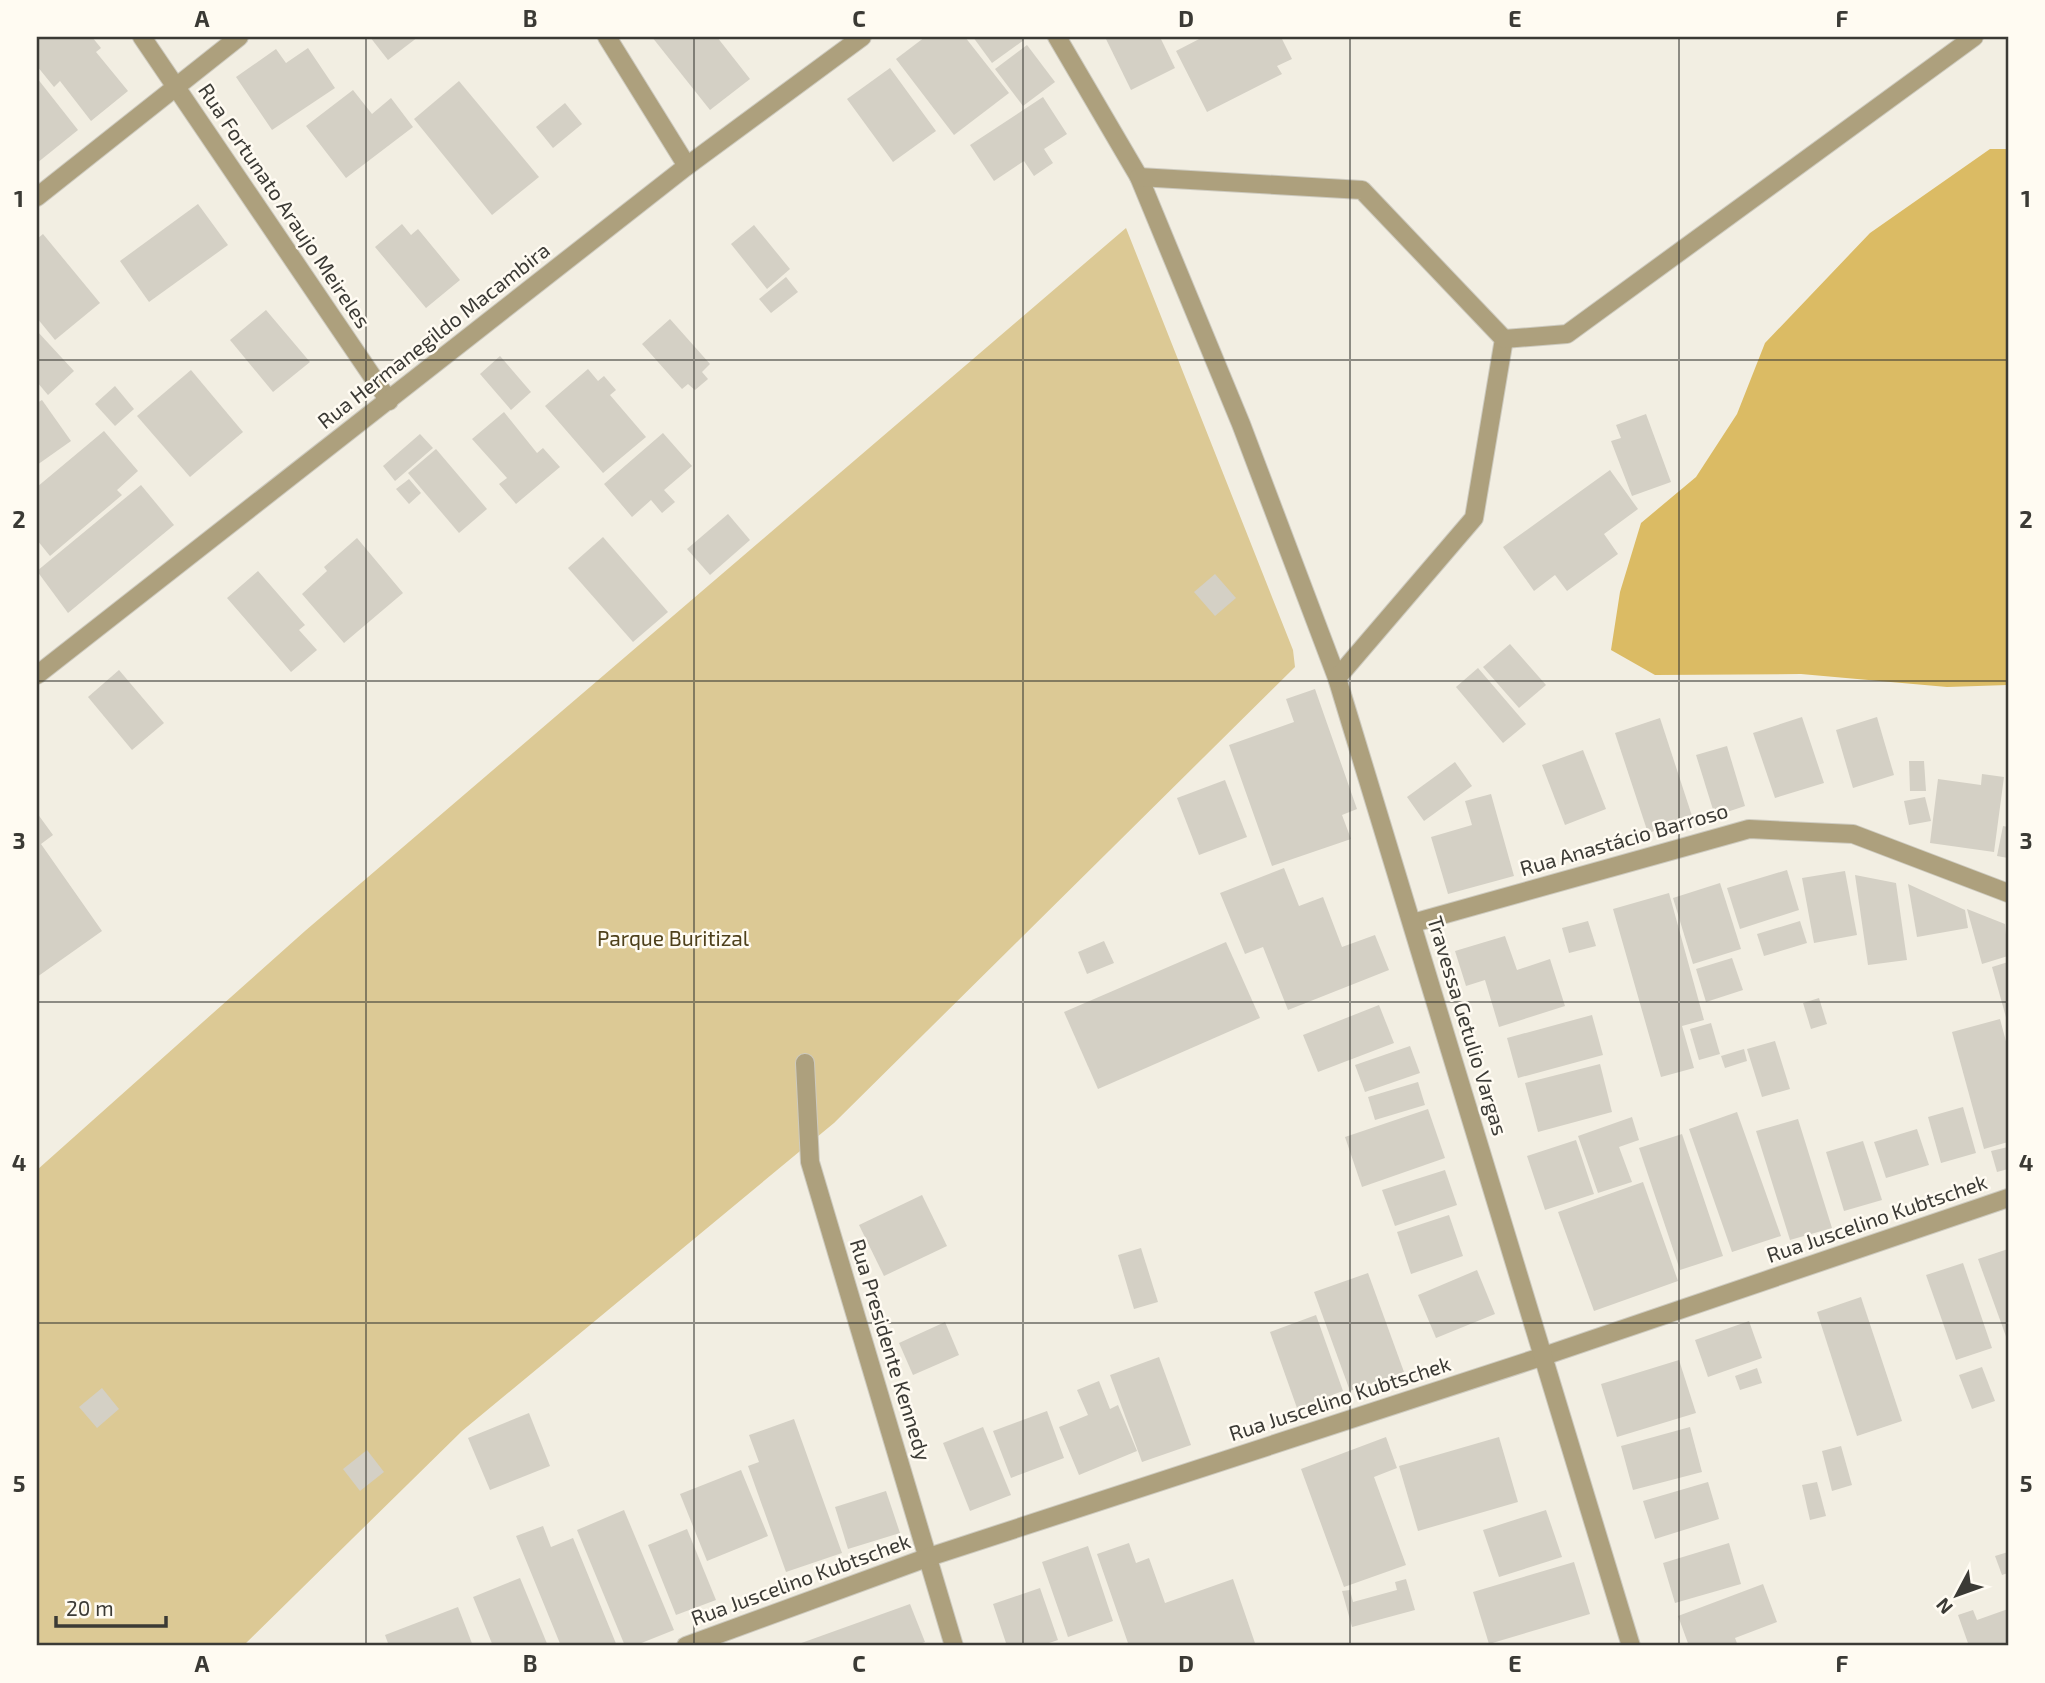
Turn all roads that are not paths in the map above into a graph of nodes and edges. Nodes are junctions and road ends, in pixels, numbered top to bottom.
1 (142, 37) edge
2 (239, 37) edge
3 (607, 37) edge
4 (862, 37) edge
5 (1057, 37) edge
6 (1974, 37) edge
7 (176, 87) junction
8 (687, 166) junction
9 (1139, 177) junction
10 (37, 197) edge
11 (1504, 339) junction
12 (389, 401) junction
13 (39, 669) edge
14 (1337, 678) junction
15 (2008, 893) edge
16 (1413, 923) junction
17 (805, 1063) dead end
18 (2008, 1198) edge
19 (1542, 1357) junction
20 (929, 1557) junction
21 (686, 1646) edge
22 (954, 1646) edge
23 (1632, 1646) edge

1 - 7 street, Rua Fortunato Araujo Meireles
2 - 7 street
3 - 8 street
4 - 8 street, Rua Hermanegildo Macambira
5 - 9 street, Travessa Getulio Vargas
6 - 11 street
7 - 10 street
7 - 12 street, Rua Fortunato Araujo Meireles
8 - 12 street, Rua Hermanegildo Macambira
9 - 11 street
9 - 14 street, Travessa Getulio Vargas
11 - 14 street
12 - 13 street, Rua Hermanegildo Macambira
14 - 16 street, Travessa Getulio Vargas
15 - 16 street, Rua Anastácio Barroso
16 - 19 street, Travessa Getulio Vargas
17 - 20 street, Rua Presidente Kennedy
18 - 19 street, Rua Juscelino Kubtschek
19 - 20 street, Rua Juscelino Kubtschek
19 - 23 street, Travessa Getulio Vargas
20 - 21 street, Rua Juscelino Kubtschek
20 - 22 street, Rua Presidente Kennedy

